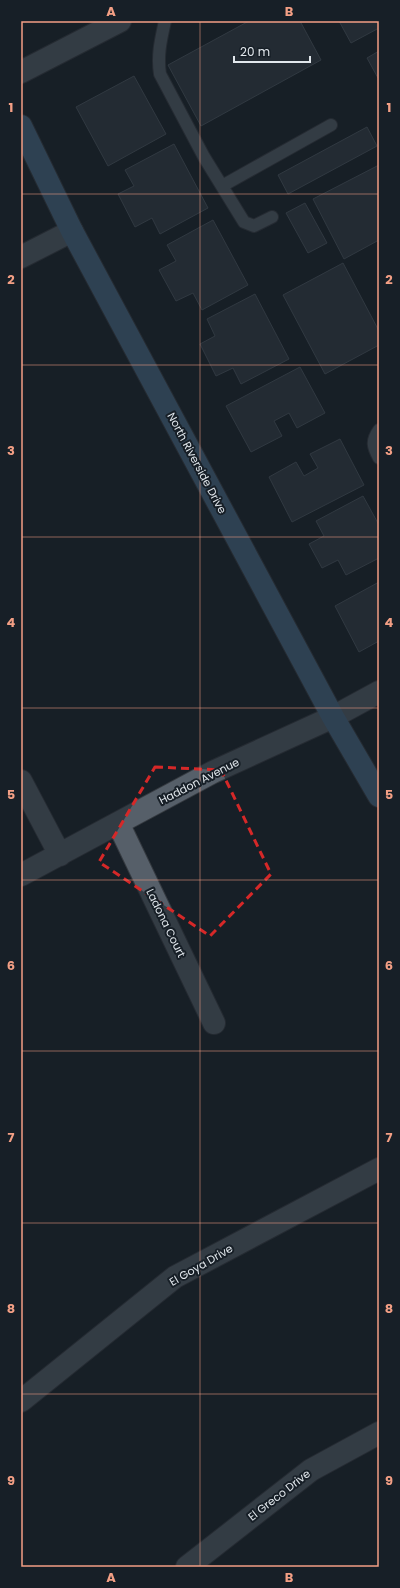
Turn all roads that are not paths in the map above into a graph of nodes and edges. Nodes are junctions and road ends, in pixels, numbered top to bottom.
1 (120, 21) edge
2 (165, 21) edge
3 (21, 72) edge
4 (331, 125) dead end
5 (21, 126) edge
6 (222, 186) junction
7 (272, 217) dead end
8 (72, 231) junction
9 (21, 257) edge
10 (379, 430) edge
11 (379, 458) edge
12 (379, 692) edge
13 (333, 717) junction
14 (21, 781) edge
15 (379, 796) edge
16 (118, 823) junction
17 (60, 855) junction
18 (21, 875) edge
19 (214, 1023) dead end
20 (379, 1169) edge
21 (21, 1401) edge
22 (379, 1433) edge
23 (187, 1567) edge

1 - 3 street
2 - 6 lane
4 - 6 lane
5 - 8 street, North Riverside Drive
6 - 7 lane
8 - 9 street
8 - 13 street, North Riverside Drive
10 - 11 lane
12 - 13 street, Haddon Avenue
13 - 15 street, North Riverside Drive
13 - 16 street, Haddon Avenue
14 - 17 street
16 - 17 street, Haddon Avenue
16 - 19 street, Ladona Court
17 - 18 street, Haddon Avenue
20 - 21 street, El Goya Drive
22 - 23 street, El Greco Drive

